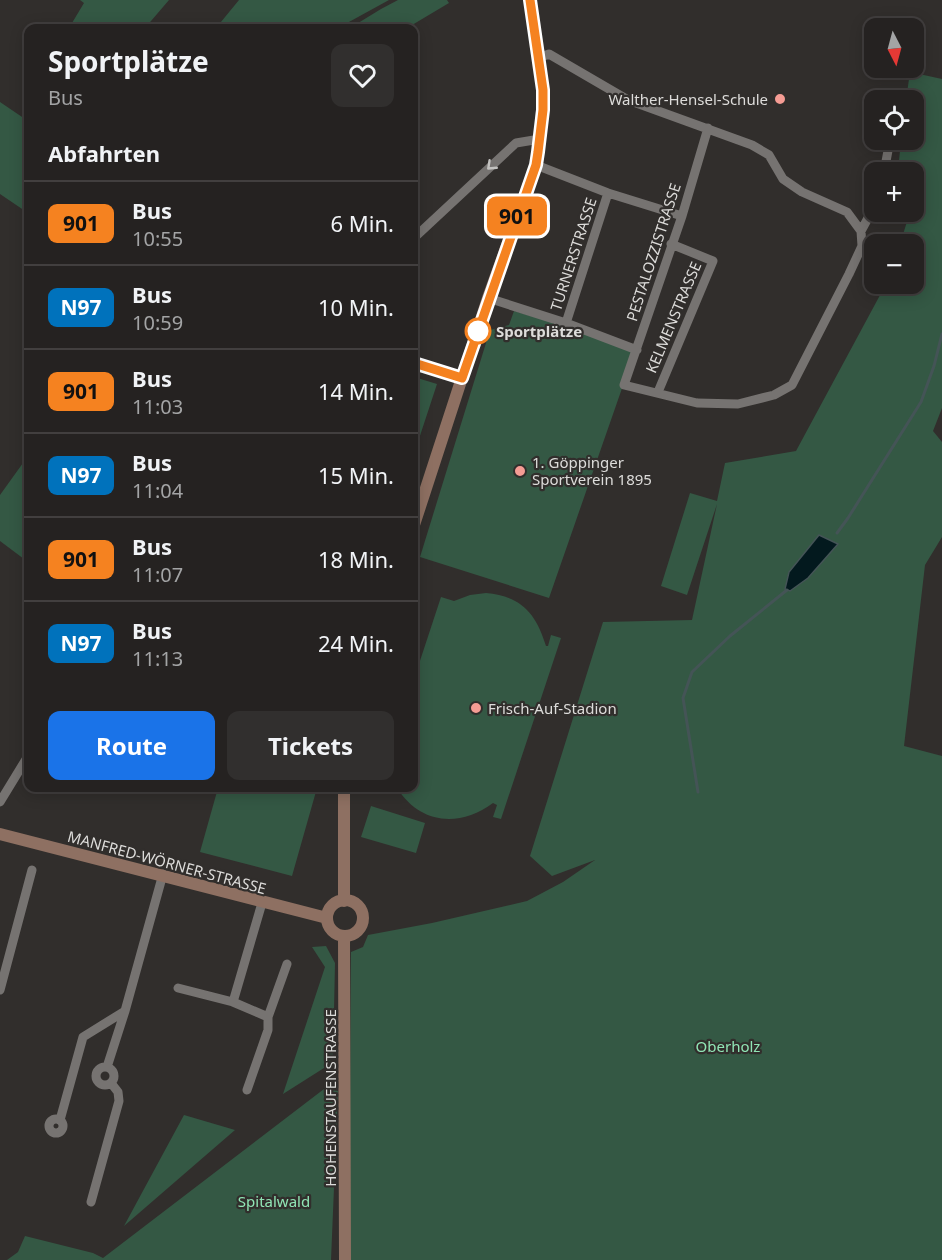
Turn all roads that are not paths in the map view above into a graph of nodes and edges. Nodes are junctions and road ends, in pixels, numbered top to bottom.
1 (530, 0) edge
2 (538, 58) junction
3 (708, 128) junction
4 (540, 139) junction
5 (536, 165) junction
6 (608, 193) junction
7 (682, 216) junction
8 (866, 222) edge
9 (861, 231) junction
10 (418, 234) edge
11 (672, 244) junction
12 (488, 298) junction
13 (566, 323) junction
14 (638, 350) junction
15 (418, 364) edge
16 (462, 378) junction
17 (658, 392) junction
18 (418, 513) edge
19 (24, 763) edge
20 (344, 792) edge
21 (0, 802) edge
22 (0, 834) edge
23 (32, 870) dead end
24 (163, 874) junction
25 (344, 900) junction
26 (262, 903) junction
27 (327, 918) junction
28 (344, 936) junction
29 (287, 964) dead end
30 (178, 988) dead end
31 (0, 990) edge
32 (233, 1002) junction
33 (125, 1011) junction
34 (268, 1017) junction
35 (107, 1067) junction
36 (111, 1083) junction
37 (247, 1090) dead end
38 (60, 1120) dead end
39 (91, 1202) dead end
40 (345, 1260) edge

1 - 2 main road
2 - 3 street
2 - 4 main road
3 - 7 street, PESTALOZZISTRASSE
3 - 9 street
4 - 5 main road
4 -> 10 street
5 - 6 street
5 - 12 main road
6 - 7 street
6 - 13 street, TURNERSTRASSE
7 - 11 street, PESTALOZZISTRASSE
8 - 9 street
9 - 17 street
11 - 14 street, PESTALOZZISTRASSE
11 - 17 street, KELMENSTRASSE
12 - 13 street, TURNERSTRASSE
12 - 16 main road
13 - 14 street, TURNERSTRASSE
14 - 17 street, PESTALOZZISTRASSE
15 - 16 street
16 - 18 main road
19 - 21 street
20 - 25 main road
22 - 24 main road, MANFRED-WÖRNER-STRASSE
23 - 31 street
24 - 26 main road, MANFRED-WÖRNER-STRASSE
24 - 33 street
25 - 27 main road
25 - 28 main road
26 - 27 main road, MANFRED-WÖRNER-STRASSE
26 - 32 street
27 - 28 main road
28 - 40 main road, HOHENSTAUFENSTRASSE
29 - 34 street
30 - 32 street
32 - 34 street
33 - 35 street
33 - 38 street
34 - 37 street
35 - 36 street
35 - 36 street
36 - 39 street

